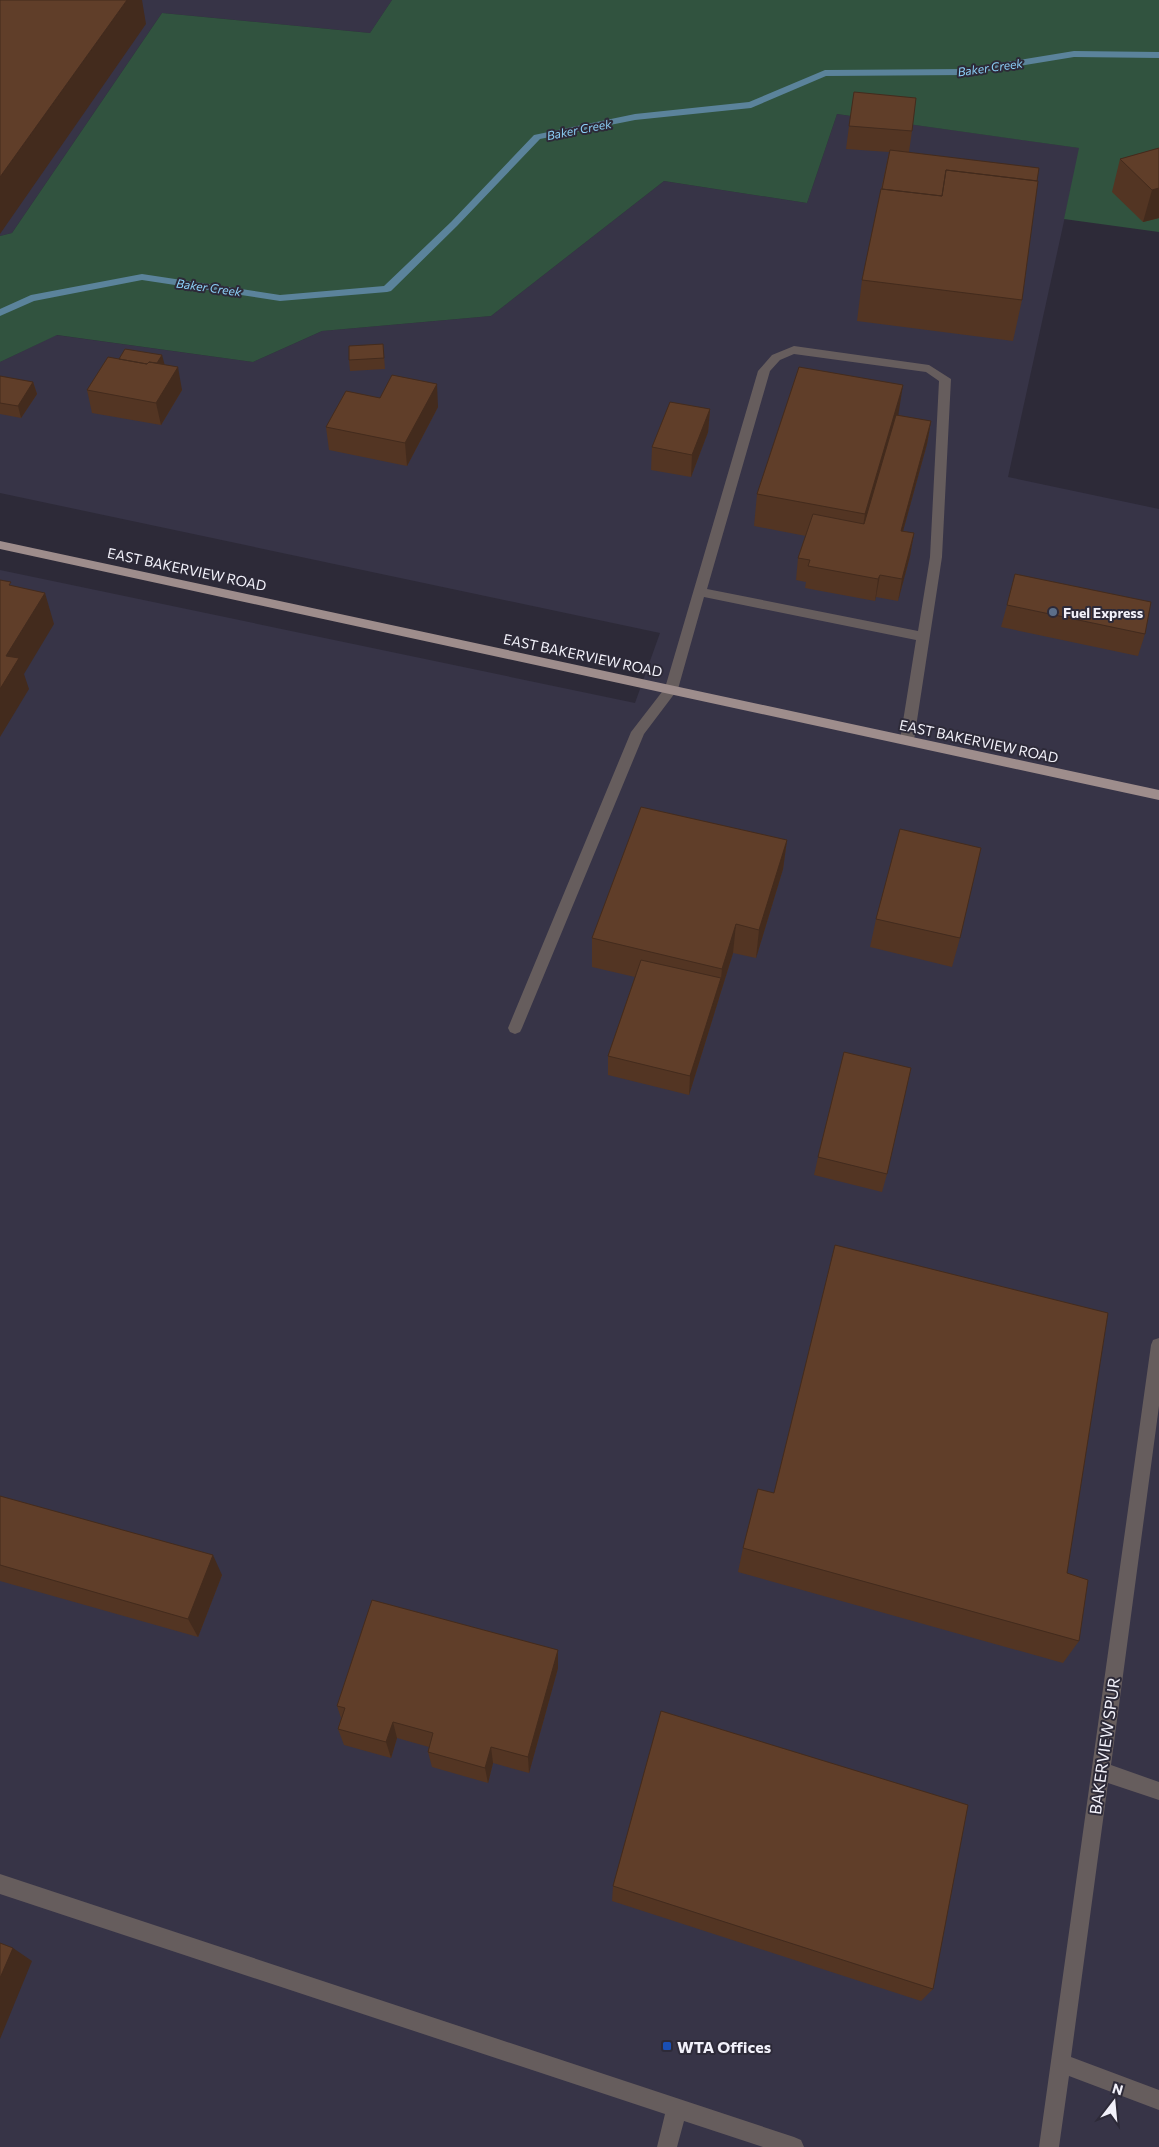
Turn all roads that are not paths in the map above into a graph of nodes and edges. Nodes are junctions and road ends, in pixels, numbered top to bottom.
1 (0, 545) edge
2 (699, 592) junction
3 (923, 637) junction
4 (670, 689) junction
5 (907, 740) junction
6 (1159, 795) edge
7 (516, 1028) dead end
8 (1159, 1345) edge
9 (1100, 1771) junction
10 (1159, 1791) edge
11 (0, 1884) edge
12 (1060, 2063) junction
13 (1159, 2100) edge
14 (676, 2108) junction
15 (667, 2147) edge
16 (794, 2147) edge
17 (1049, 2147) edge

1 - 4 main road, EAST BAKERVIEW ROAD
2 - 3 street
2 - 3 street
2 - 4 street
3 - 5 street
4 - 5 main road, EAST BAKERVIEW ROAD
4 - 7 street
5 - 6 main road, EAST BAKERVIEW ROAD
8 - 9 street, BAKERVIEW SPUR
9 - 10 street
9 - 12 street, BAKERVIEW SPUR
11 - 14 street
12 - 13 street
12 - 17 street, BAKERVIEW SPUR
14 - 15 street
14 - 16 street

